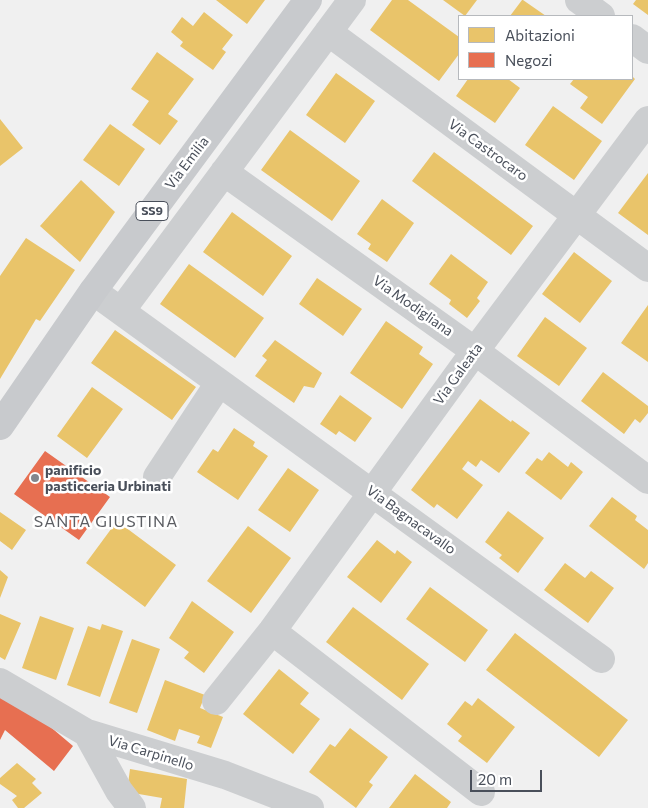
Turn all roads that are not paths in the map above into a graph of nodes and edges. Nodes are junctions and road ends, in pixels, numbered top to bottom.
1 (308, 0) edge
2 (352, 0) edge
3 (579, 0) edge
4 (600, 15) edge
5 (328, 32) junction
6 (633, 39) edge
7 (648, 50) edge
8 (648, 120) edge
9 (224, 172) junction
10 (577, 216) junction
11 (648, 268) edge
12 (93, 291) junction
13 (121, 311) junction
14 (475, 351) junction
15 (219, 383) junction
16 (0, 426) edge
17 (157, 477) dead end
18 (648, 480) edge
19 (373, 492) junction
20 (272, 631) junction
21 (601, 659) dead end
22 (0, 682) edge
23 (216, 702) dead end
24 (87, 733) junction
25 (481, 792) dead end
26 (132, 808) edge
27 (310, 808) edge

1 - 12 main road, Via Emilia / SS9
2 - 5 street
3 - 4 street
5 - 9 street
5 - 10 street, Via Castrocaro
6 - 7 street
8 - 10 street, Via Galeata
9 - 13 street
9 - 14 street, Via Modigliana
10 - 11 street, Via Castrocaro
10 - 14 street, Via Galeata
12 - 13 street, Via Bagnacavallo
12 - 16 main road, Via Emilia / SS9
13 - 15 street, Via Bagnacavallo
14 - 18 street, Via Modigliana
14 - 19 street, Via Galeata
15 - 17 street
15 - 19 street, Via Bagnacavallo
19 - 20 street, Via Galeata
19 - 21 street, Via Bagnacavallo
20 - 23 street, Via Galeata
20 - 25 street
22 - 24 street, Via Carpinello
24 - 26 street
24 - 27 street, Via Carpinello

